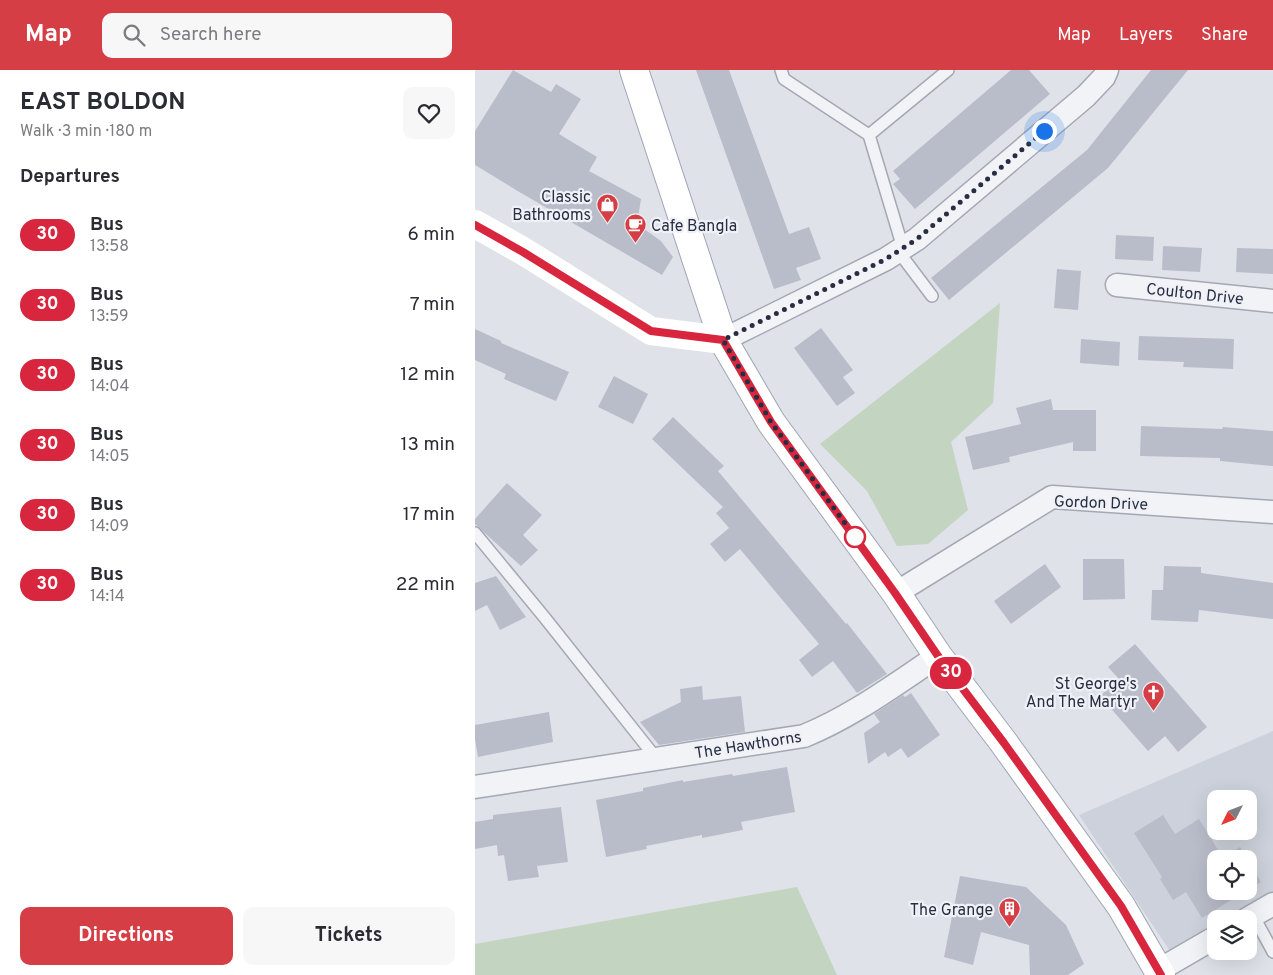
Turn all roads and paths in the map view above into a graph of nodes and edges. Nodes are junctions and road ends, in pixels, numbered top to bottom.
1 (634, 70) edge
2 (781, 70) edge
3 (948, 70) edge
4 (1100, 72) edge
5 (869, 135) junction
6 (475, 224) edge
7 (900, 250) junction
8 (1117, 285) dead end
9 (932, 296) dead end
10 (1273, 301) edge
11 (723, 340) junction
12 (1273, 512) edge
13 (475, 533) edge
14 (895, 593) junction
15 (938, 656) junction
16 (656, 758) junction
17 (475, 787) edge
18 (1273, 904) edge
19 (1257, 913) edge
20 (1257, 928) edge
21 (1207, 943) edge
22 (1273, 952) edge
23 (1160, 972) edge

1 - 11 main road
2 - 5 lane
3 - 5 lane
4 - 7 street
5 - 7 lane
6 - 11 main road
7 - 9 lane
7 - 11 street
8 - 10 street, Coulton Drive
11 - 14 main road
12 - 14 street, Gordon Drive
13 - 16 lane
14 - 15 main road
15 - 16 street, The Hawthorns
15 - 23 main road
16 - 17 street, The Hawthorns
18 - 19 street
20 - 22 lane
21 - 23 street

